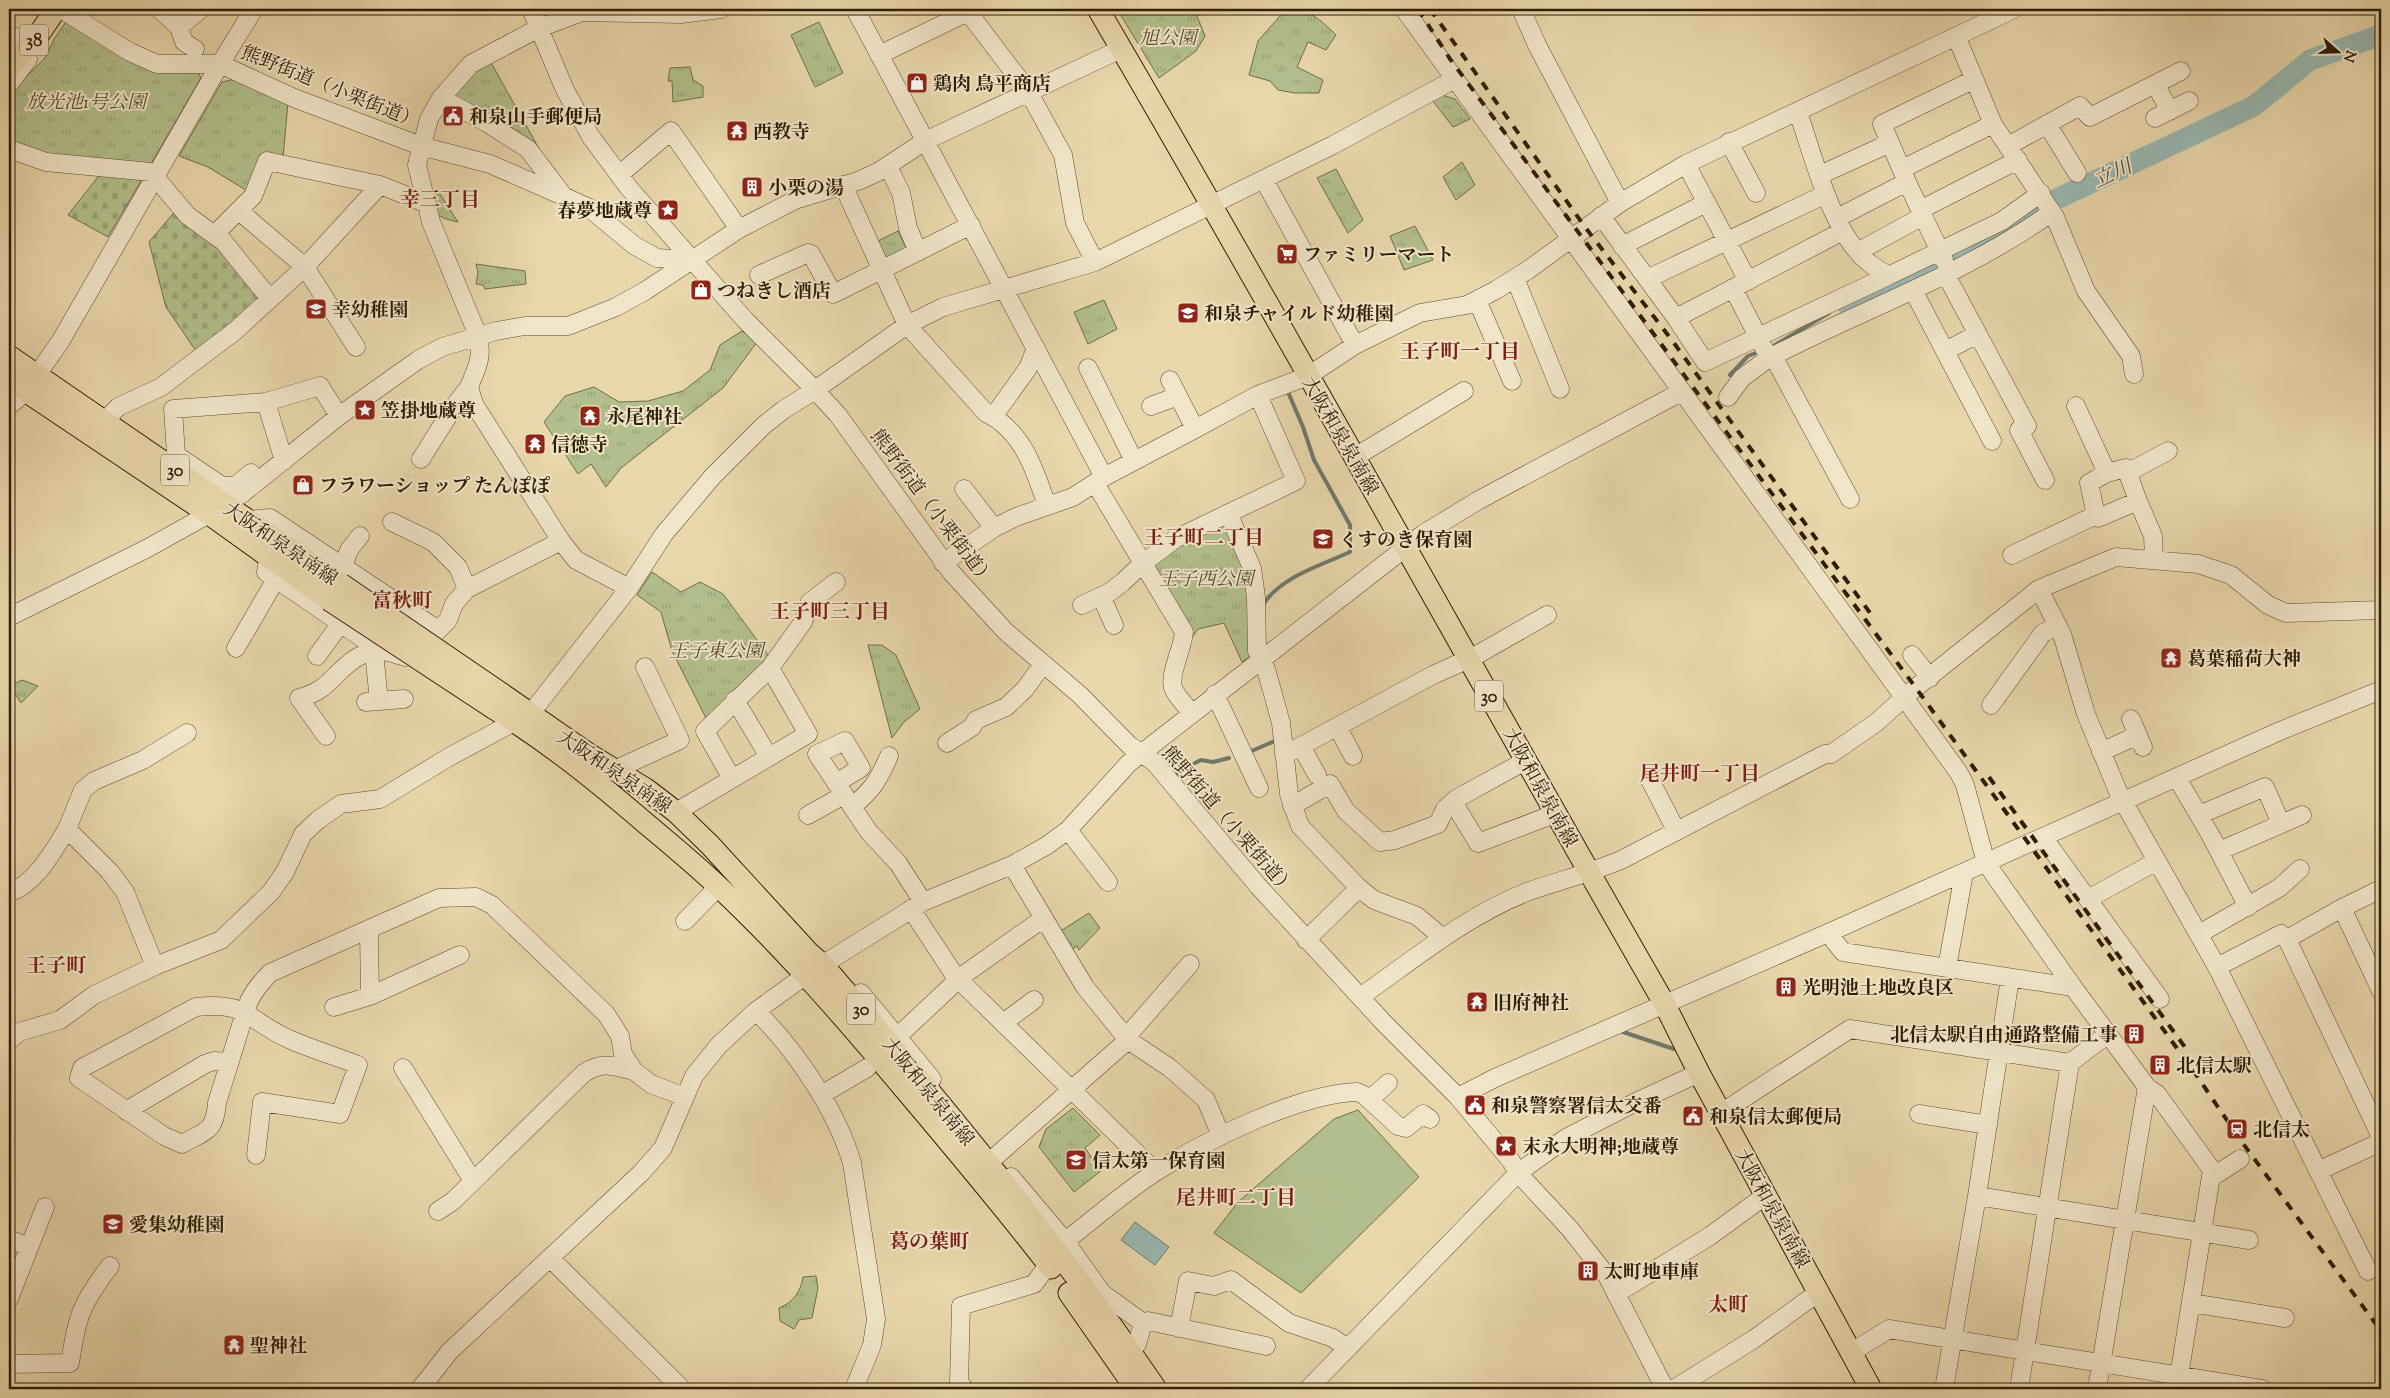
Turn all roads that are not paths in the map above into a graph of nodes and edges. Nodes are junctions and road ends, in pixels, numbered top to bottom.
1 (39, 9) edge
2 (56, 9) edge
3 (61, 9) edge
4 (159, 9) edge
5 (201, 9) edge
6 (254, 9) edge
7 (531, 9) edge
8 (721, 9) edge
9 (855, 9) edge
10 (1098, 9) edge
11 (1404, 9) edge
12 (1521, 9) edge
13 (2014, 9) edge
14 (628, 11) edge
15 (179, 27) junction
16 (539, 28) junction
17 (39, 34) junction
18 (1957, 38) junction
19 (12, 42) edge
20 (195, 49) dead end
21 (1121, 49) junction
22 (879, 54) junction
23 (220, 64) junction
24 (9, 68) edge
25 (2182, 71) dead end
26 (1455, 79) junction
27 (1974, 80) junction
28 (9, 84) edge
29 (2155, 84) junction
30 (1028, 91) junction
31 (441, 98) junction
32 (2189, 101) dead end
33 (1798, 112) junction
34 (1992, 124) junction
35 (2047, 124) junction
36 (925, 141) junction
37 (1729, 142) junction
38 (1890, 142) junction
39 (421, 146) junction
40 (2008, 146) junction
41 (9, 149) edge
42 (2018, 160) junction
43 (1686, 164) junction
44 (888, 166) junction
45 (2077, 173) dead end
46 (619, 175) junction
47 (1820, 175) junction
48 (1904, 176) junction
49 (156, 178) junction
50 (1264, 180) junction
51 (380, 185) junction
52 (843, 185) junction
53 (1756, 193) dead end
54 (1826, 194) junction
55 (563, 196) junction
56 (425, 203) junction
57 (1620, 203) junction
58 (1706, 203) junction
59 (2047, 203) junction
60 (1212, 206) junction
61 (239, 211) junction
62 (1922, 213) junction
63 (1600, 216) junction
64 (970, 225) junction
65 (1840, 225) junction
66 (738, 229) junction
67 (214, 235) junction
68 (1572, 238) junction
69 (1727, 241) junction
70 (1622, 246) junction
71 (1859, 251) junction
72 (918, 252) junction
73 (657, 258) junction
74 (692, 260) junction
75 (1095, 262) junction
76 (1945, 264) junction
77 (306, 267) junction
78 (883, 270) junction
79 (759, 274) dead end
80 (1515, 278) junction
81 (1647, 279) junction
82 (658, 281) junction
83 (1741, 284) junction
84 (1890, 285) junction
85 (1005, 288) junction
86 (1913, 290) junction
87 (270, 299) junction
88 (1477, 300) junction
89 (1676, 318) junction
90 (907, 324) junction
91 (1978, 334) junction
92 (478, 336) junction
93 (1355, 345) junction
94 (356, 347) dead end
95 (1036, 348) junction
96 (1766, 350) junction
97 (1945, 351) junction
98 (9, 356) edge
99 (1088, 368) dead end
100 (2134, 374) dead end
101 (1308, 376) junction
102 (1170, 380) dead end
103 (1512, 382) dead end
104 (24, 383) edge
105 (469, 387) junction
106 (1560, 389) dead end
107 (816, 390) junction
108 (1464, 391) dead end
109 (1681, 392) junction
110 (1258, 395) junction
111 (1178, 396) junction
112 (1728, 397) dead end
113 (266, 402) junction
114 (9, 406) edge
115 (1151, 406) dead end
116 (2076, 406) dead end
117 (339, 416) junction
118 (993, 417) junction
119 (105, 421) junction
120 (1194, 428) junction
121 (1992, 441) dead end
122 (2168, 451) dead end
123 (283, 455) junction
124 (1355, 457) junction
125 (420, 459) dead end
126 (1134, 461) junction
127 (2128, 472) junction
128 (2107, 474) junction
129 (1099, 480) junction
130 (2045, 480) dead end
131 (964, 489) dead end
132 (1850, 499) dead end
133 (2138, 501) junction
134 (1047, 506) junction
135 (216, 510) junction
136 (1228, 513) junction
137 (2096, 515) junction
138 (392, 522) dead end
139 (994, 528) junction
140 (360, 536) dead end
141 (561, 541) junction
142 (1405, 549) junction
143 (269, 555) junction
144 (2012, 555) dead end
145 (2154, 560) junction
146 (943, 562) junction
147 (1142, 564) junction
148 (276, 579) junction
149 (836, 582) dead end
150 (338, 583) junction
151 (630, 588) junction
152 (467, 589) junction
153 (2039, 589) junction
154 (1101, 596) junction
155 (1082, 605) dead end
156 (2381, 610) edge
157 (1547, 615) dead end
158 (9, 617) edge
159 (341, 623) junction
160 (1114, 624) dead end
161 (2058, 626) junction
162 (438, 630) junction
163 (236, 648) dead end
164 (378, 649) junction
165 (317, 656) dead end
166 (1912, 656) dead end
167 (1468, 659) junction
168 (1260, 660) junction
169 (1043, 664) junction
170 (645, 667) dead end
171 (770, 668) junction
172 (1930, 678) junction
173 (2381, 690) edge
174 (1215, 694) junction
175 (1905, 698) junction
176 (404, 700) dead end
177 (734, 700) junction
178 (1991, 705) dead end
179 (1192, 713) junction
180 (524, 718) junction
181 (1338, 728) junction
182 (187, 733) dead end
183 (2137, 734) dead end
184 (326, 736) dead end
185 (947, 743) dead end
186 (1301, 746) junction
187 (2101, 752) junction
188 (1284, 753) junction
189 (1142, 754) junction
190 (889, 756) dead end
191 (1353, 756) dead end
192 (769, 757) junction
193 (1527, 760) junction
194 (618, 772) junction
195 (1317, 775) dead end
196 (2177, 778) junction
197 (732, 779) junction
198 (1650, 780) dead end
199 (1259, 788) dead end
200 (844, 795) junction
201 (2123, 801) junction
202 (1452, 802) junction
203 (1292, 806) junction
204 (676, 812) junction
205 (1557, 813) junction
206 (808, 815) dead end
207 (2199, 815) junction
208 (2302, 815) dead end
209 (2281, 824) junction
210 (67, 829) junction
211 (1068, 830) junction
212 (1676, 830) junction
213 (2043, 837) junction
214 (2219, 851) junction
215 (2157, 861) junction
216 (1986, 863) junction
217 (1012, 865) junction
218 (2300, 869) dead end
219 (1589, 873) junction
220 (1964, 873) junction
221 (1108, 882) dead end
222 (719, 886) junction
223 (1359, 888) junction
224 (2381, 889) edge
225 (9, 893) edge
226 (2088, 899) junction
227 (917, 905) junction
228 (2248, 907) junction
229 (2342, 908) junction
230 (1044, 918) junction
231 (685, 921) dead end
232 (369, 931) junction
233 (1828, 933) junction
234 (2199, 934) junction
235 (1443, 938) junction
236 (2287, 939) junction
237 (1306, 940) junction
238 (460, 956) dead end
239 (1190, 964) dead end
240 (155, 966) junction
241 (2217, 967) junction
242 (1947, 968) junction
243 (815, 970) junction
244 (2010, 978) junction
245 (959, 979) junction
246 (2073, 987) junction
247 (2381, 991) edge
248 (370, 996) junction
249 (1360, 997) junction
250 (2160, 999) dead end
251 (1034, 1000) dead end
252 (1664, 1003) junction
253 (334, 1007) dead end
254 (756, 1011) junction
255 (246, 1012) junction
256 (1003, 1023) junction
257 (2108, 1034) junction
258 (898, 1036) junction
259 (1128, 1040) junction
260 (9, 1041) edge
261 (1999, 1051) junction
262 (230, 1062) junction
263 (2070, 1064) junction
264 (404, 1068) dead end
265 (867, 1068) dead end
266 (634, 1070) junction
267 (1699, 1073) junction
268 (1388, 1083) dead end
269 (2147, 1087) junction
270 (1072, 1091) junction
271 (821, 1095) junction
272 (685, 1097) junction
273 (1458, 1097) junction
274 (1369, 1100) junction
275 (126, 1111) junction
276 (1721, 1113) junction
277 (1919, 1114) dead end
278 (1430, 1119) dead end
279 (1988, 1125) junction
280 (1221, 1136) junction
281 (2381, 1137) edge
282 (2381, 1142) edge
283 (256, 1155) dead end
284 (995, 1157) junction
285 (2240, 1159) dead end
286 (2212, 1170) junction
287 (2318, 1171) junction
288 (1156, 1172) junction
289 (1518, 1173) junction
290 (473, 1181) junction
291 (1766, 1195) junction
292 (1977, 1196) junction
293 (45, 1207) dead end
294 (2047, 1208) junction
295 (438, 1211) dead end
296 (2124, 1220) junction
297 (2202, 1232) junction
298 (9, 1239) edge
299 (2249, 1240) dead end
300 (29, 1247) junction
301 (1056, 1253) junction
302 (550, 1258) junction
303 (110, 1266) dead end
304 (2368, 1272) dead end
305 (1819, 1292) junction
306 (10, 1293) edge
307 (1616, 1294) junction
308 (2191, 1303) junction
309 (2285, 1318) dead end
310 (1143, 1323) junction
311 (1179, 1328) junction
312 (1952, 1339) junction
313 (1266, 1346) dead end
314 (1347, 1348) junction
315 (2025, 1350) junction
316 (1131, 1351) junction
317 (1852, 1352) junction
318 (9, 1364) edge
319 (2101, 1364) junction
320 (2178, 1383) edge
321 (420, 1389) edge
322 (682, 1389) edge
323 (854, 1389) edge
324 (965, 1389) edge
325 (1136, 1389) edge
326 (1156, 1389) edge
327 (1308, 1389) edge
328 (1665, 1389) edge
329 (1674, 1389) edge
330 (1871, 1389) edge
331 (1944, 1389) edge
332 (2019, 1389) edge
333 (2097, 1389) edge
334 (2262, 1389) edge

1 - 19 main road, 38
2 - 17 main road, 38
3 - 23 street, 熊野街道（小栗街道）
4 - 15 street
5 - 15 street
6 - 23 street
7 - 16 street
8 - 14 street
9 - 22 street
10 - 21 main road, 大阪和泉泉南線 / 30
11 - 26 street
12 - 57 street
13 - 18 street
14 - 16 street
15 - 20 street
16 - 31 street
16 - 46 street
17 - 24 main road, 38
17 - 28 street
18 - 27 street
18 - 33 street
21 - 30 street
21 - 60 main road, 大阪和泉泉南線 / 30
22 - 30 street
22 - 36 street
23 - 39 street, 熊野街道（小栗街道）
23 - 49 street
25 - 29 street
26 - 50 street
26 - 68 street
27 - 34 street
27 - 38 street
29 - 32 street
29 - 35 street
30 - 36 street
30 - 75 street
31 - 39 street
31 - 55 street
33 - 37 street
33 - 47 street
34 - 40 street
34 - 48 street
35 - 40 street
35 - 45 street
36 - 44 street
36 - 64 street
37 - 43 street
37 - 53 street
38 - 47 street
38 - 48 street
39 - 55 street, 熊野街道（小栗街道）
39 - 56 street
40 - 42 street
41 - 49 street
42 - 59 street
42 - 62 street
43 - 57 street
43 - 58 street
44 - 52 street
44 - 72 street
46 - 66 street
46 - 74 street
47 - 54 street
48 - 62 street
48 - 65 street
49 - 67 street
49 - 104 street
50 - 60 street
50 - 93 street
51 - 56 street
51 - 61 street
51 - 77 street
52 - 66 street
52 - 78 street
54 - 65 street
54 - 69 street
55 - 73 street, 熊野街道（小栗街道）
56 - 92 street
57 - 63 street
58 - 69 street
58 - 70 street
59 - 76 street
59 - 100 street
60 - 75 street
60 - 101 main road, 大阪和泉泉南線 / 30
61 - 67 street
61 - 77 street
62 - 71 street
62 - 76 street
63 - 68 street
63 - 70 street
64 - 72 street
64 - 85 street
65 - 71 street
65 - 83 street
66 - 74 street
67 - 87 street
68 - 80 street
68 - 109 street
69 - 81 street
69 - 83 street
70 - 81 street
71 - 84 street
72 - 78 street
73 - 74 street, 熊野街道（小栗街道）
73 - 82 street
74 - 82 street
74 - 107 street, 熊野街道（小栗街道）
75 - 85 street
76 - 84 street
76 - 86 street
76 - 91 street
77 - 87 street
77 - 94 street
78 - 79 street
78 - 90 street
80 - 88 street
80 - 106 street
81 - 89 street
82 - 92 street
83 - 89 street
83 - 96 street
84 - 86 street
84 - 96 street
84 - 96 street
85 - 90 street
85 - 95 street
86 - 97 street
87 - 119 street
88 - 93 street
88 - 103 street
89 - 96 street
90 - 107 street
90 - 118 street
91 - 97 street
91 - 130 street
92 - 105 street
92 - 117 street
93 - 101 street
95 - 118 street
95 - 129 street
96 - 112 street
96 - 132 street
97 - 121 street
98 - 104 main road, 大阪和泉泉南線 / 30
99 - 126 street
101 - 110 street
101 - 124 main road, 大阪和泉泉南線 / 30
102 - 111 street
104 - 114 street
104 - 119 main road, 大阪和泉泉南線 / 30
104 - 135 main road, 大阪和泉泉南線 / 30
105 - 125 street
105 - 141 street
107 - 146 street, 熊野街道（小栗街道）
107 - 151 street
108 - 124 street
109 - 142 street
109 - 175 street
110 - 120 street
110 - 136 street
111 - 115 street
111 - 120 street
113 - 117 street
113 - 123 street
113 - 123 street
116 - 128 street
117 - 123 street
118 - 134 street
119 - 135 main road, 大阪和泉泉南線 / 30
120 - 126 street
122 - 127 street
123 - 135 street
124 - 142 main road, 大阪和泉泉南線 / 30
126 - 129 street
127 - 128 street
127 - 133 street
128 - 137 street
129 - 134 street
129 - 147 street
131 - 139 street
133 - 137 street
133 - 145 street
134 - 139 street
135 - 143 main road, 大阪和泉泉南線 / 30
135 - 150 main road, 大阪和泉泉南線 / 30
135 - 158 street
136 - 147 street
136 - 168 street
137 - 144 street
138 - 152 street
139 - 146 street
140 - 150 street
141 - 151 street
141 - 152 street
142 - 167 main road, 大阪和泉泉南線 / 30
142 - 168 street
143 - 148 street
143 - 150 main road, 大阪和泉泉南線 / 30
145 - 153 street
145 - 156 street
146 - 169 street, 熊野街道（小栗街道）
147 - 154 street
147 - 179 street
148 - 159 street
148 - 163 street
149 - 171 street
150 - 162 street
150 - 180 main road, 大阪和泉泉南線 / 30, bridge
151 - 180 street
152 - 162 street
153 - 161 street
153 - 172 street
154 - 155 street
154 - 160 street
157 - 167 street
159 - 164 street
159 - 165 street
161 - 178 street
161 - 187 street
162 - 164 street
164 - 176 street
164 - 184 street
166 - 172 street
167 - 181 street
167 - 193 main road, 大阪和泉泉南線 / 30
168 - 174 street
168 - 188 street
169 - 185 street
169 - 189 street, 熊野街道（小栗街道）
170 - 194 street
171 - 177 street
171 - 192 street
172 - 175 street
173 - 196 street
174 - 179 street
174 - 199 street
175 - 212 street
175 - 216 street
177 - 192 street
177 - 197 street
179 - 189 street
180 - 194 main road, 大阪和泉泉南線 / 30
180 - 222 main road, 大阪和泉泉南線 / 30
180 - 240 street
181 - 186 street
181 - 191 street
182 - 210 street
183 - 187 street
186 - 188 street
186 - 195 street
187 - 201 street
188 - 203 street
189 - 211 street
189 - 237 street, 熊野街道（小栗街道）
190 - 200 street
192 - 197 street
193 - 202 street
193 - 205 main road, 大阪和泉泉南線 / 30
194 - 204 main road, 大阪和泉泉南線 / 30
196 - 201 street
196 - 207 street
197 - 204 street
198 - 212 street
200 - 206 street
200 - 227 street
201 - 213 street
201 - 215 street
202 - 203 street
202 - 205 street
203 - 223 street
204 - 243 main road, 大阪和泉泉南線 / 30
205 - 219 main road, 大阪和泉泉南線 / 30
207 - 209 street
207 - 214 street
208 - 209 street
209 - 214 street
210 - 225 street
210 - 240 street
211 - 217 street
211 - 221 street
212 - 219 street
213 - 216 street
213 - 226 street
214 - 228 street
215 - 226 street
215 - 234 street
216 - 220 street
216 - 246 street
217 - 227 street
217 - 230 street
218 - 228 street
219 - 235 street
219 - 252 main road, 大阪和泉泉南線 / 30
220 - 233 street
220 - 242 street
222 - 231 street
222 - 243 main road, 大阪和泉泉南線 / 30
223 - 235 street
223 - 237 street
224 - 229 street
226 - 250 street
227 - 243 street
227 - 245 street
228 - 234 street
229 - 236 street
229 - 247 street
230 - 245 street
230 - 259 street
232 - 248 street
232 - 255 street
232 - 266 street
233 - 242 street
233 - 252 street
234 - 241 street
235 - 249 street
236 - 241 street
236 - 281 street
237 - 249 street, 熊野街道（小栗街道）
238 - 248 street
239 - 259 street
240 - 260 street
241 - 287 street
242 - 244 street
243 - 254 street
243 - 258 street
243 - 301 main road, 大阪和泉泉南線 / 30
244 - 246 street
244 - 261 street
245 - 256 street
245 - 258 street
246 - 257 street
248 - 253 street
249 - 273 street, 熊野街道（小栗街道）
251 - 256 street
252 - 267 main road, 大阪和泉泉南線 / 30
252 - 273 street
254 - 271 street
254 - 272 street
255 - 262 street
255 - 275 street
255 - 283 street
256 - 270 street
257 - 263 street
257 - 269 street
258 - 284 street
259 - 270 street
259 - 280 street
261 - 263 street
261 - 276 street
261 - 279 street
262 - 275 street
262 - 275 street
263 - 294 street
264 - 290 street
265 - 271 street
266 - 272 street
266 - 290 street
267 - 276 main road, 大阪和泉泉南線 / 30
267 - 289 street
268 - 274 street
269 - 286 street
269 - 296 street
270 - 284 street
270 - 288 street
271 - 323 street
272 - 302 street
273 - 289 street, 熊野街道（小栗街道）
274 - 278 street
274 - 280 street
276 - 291 main road, 大阪和泉泉南線 / 30
277 - 279 street
279 - 292 street
280 - 288 street
282 - 287 street
284 - 301 street
285 - 286 street
286 - 297 street
287 - 304 street
288 - 301 street
289 - 307 street, 熊野街道（小栗街道）
289 - 314 street
290 - 295 street
291 - 305 main road, 大阪和泉泉南線 / 30
291 - 307 street
292 - 294 street
292 - 312 street
293 - 300 street
294 - 296 street
294 - 315 street
296 - 297 street
296 - 319 street
297 - 299 street
297 - 308 street
298 - 300 street
300 - 306 street
301 - 310 street
301 - 316 main road, 大阪和泉泉南線 / 30
301 - 324 street
301 - 325 main road, 大阪和泉泉南線 / 30
302 - 321 street
302 - 322 street
303 - 318 street
305 - 317 main road, 大阪和泉泉南線 / 30
305 - 329 street
307 - 328 street, 熊野街道（小栗街道）
308 - 309 street
308 - 320 street
310 - 311 street
310 - 316 street
311 - 313 street
311 - 314 street
312 - 315 street
312 - 317 street
312 - 331 street
314 - 327 street
315 - 319 street
315 - 332 street
316 - 326 main road, 大阪和泉泉南線 / 30
317 - 330 main road, 大阪和泉泉南線 / 30
319 - 320 street
319 - 333 street
320 - 334 street

